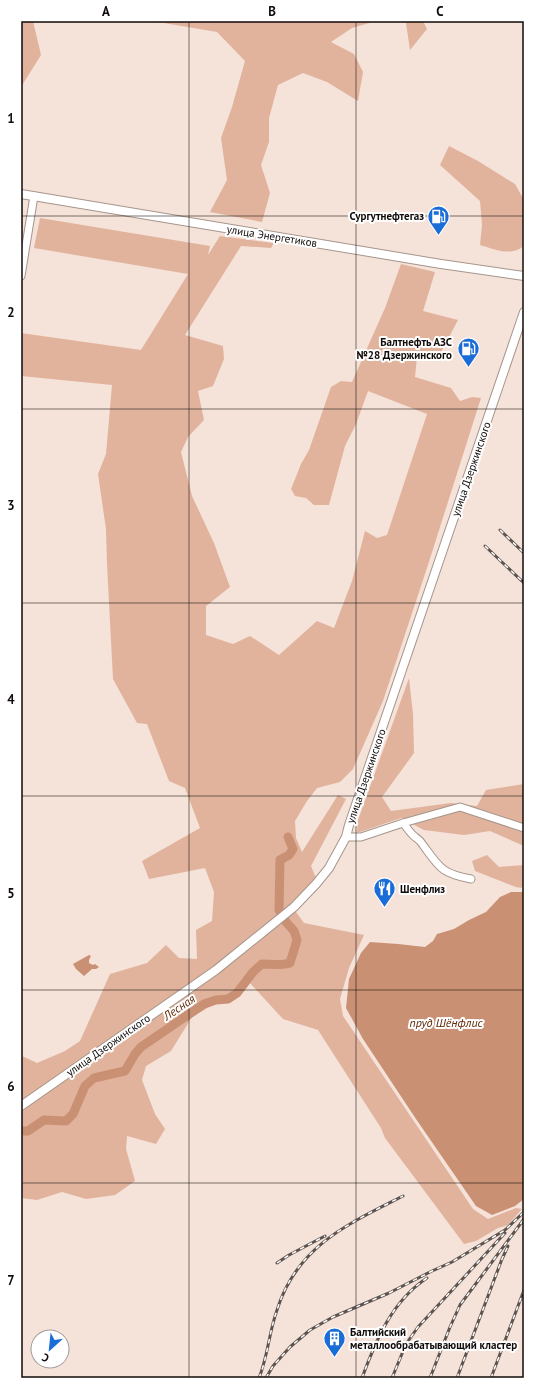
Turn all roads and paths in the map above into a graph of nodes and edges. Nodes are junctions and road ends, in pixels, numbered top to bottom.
1 (21, 194) edge
2 (34, 196) junction
3 (21, 276) edge
4 (524, 276) edge
5 (524, 312) edge
6 (403, 823) junction
7 (524, 828) edge
8 (346, 837) junction
9 (472, 879) dead end
10 (21, 1106) edge

1 - 2 main road, улица Энергетиков
2 - 3 street
2 - 4 main road, улица Энергетиков
5 - 8 main road, улица Дзержинского
6 - 7 street
6 - 8 street
6 - 9 street
8 - 10 main road, улица Дзержинского

